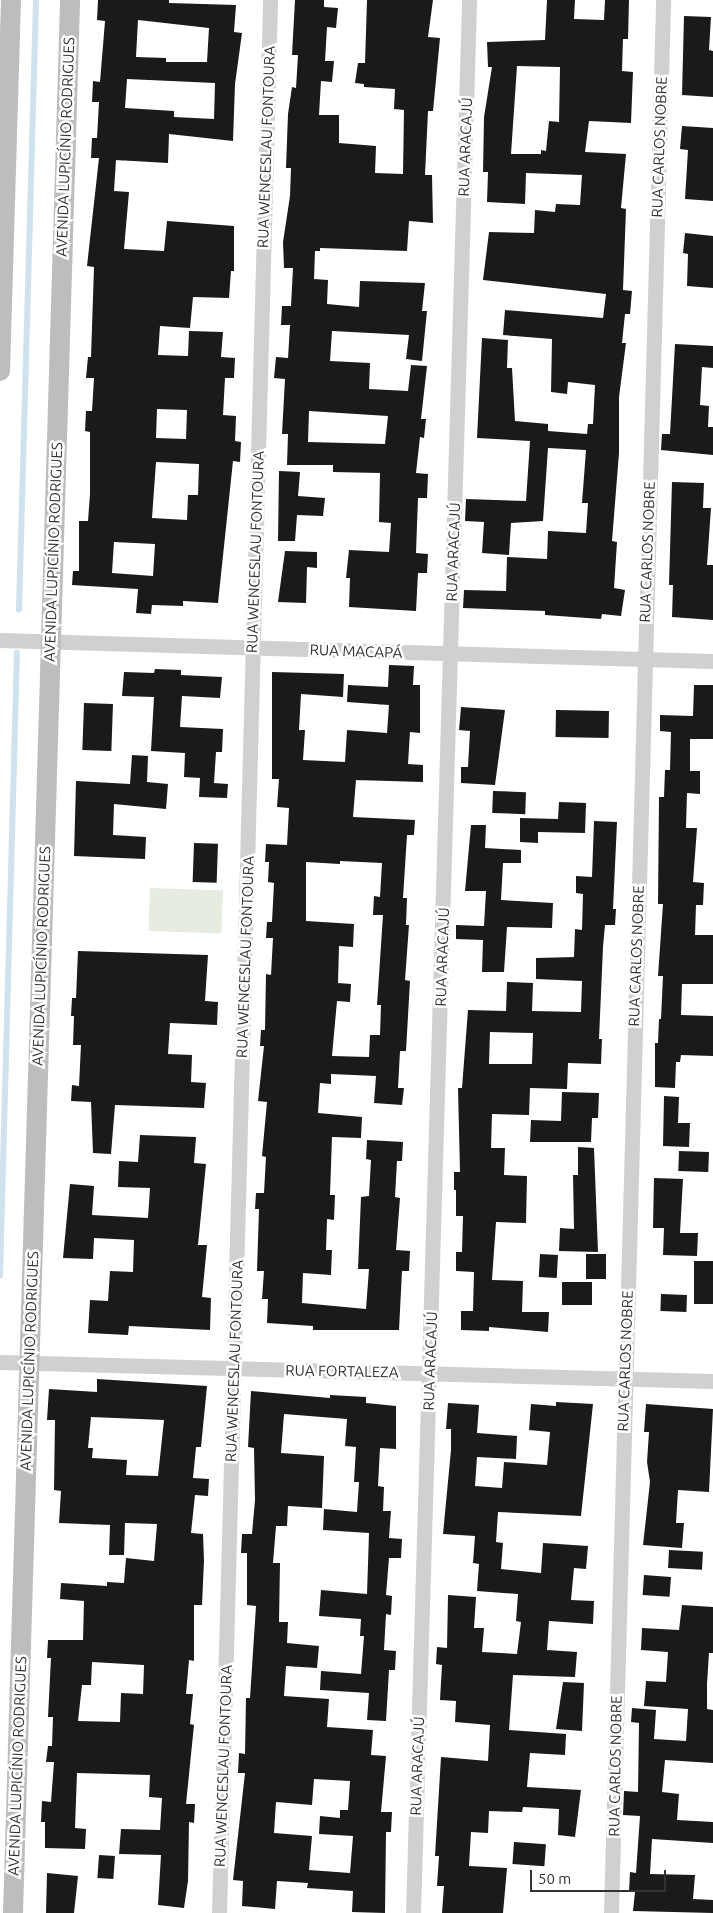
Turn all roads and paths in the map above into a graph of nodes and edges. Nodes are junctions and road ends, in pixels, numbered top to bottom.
1 (11, 0) edge
2 (70, 0) edge
3 (270, 0) edge
4 (469, 0) edge
5 (663, 0) edge
6 (0, 370) edge
7 (0, 640) edge
8 (50, 642) junction
9 (253, 648) junction
10 (450, 654) junction
11 (644, 659) junction
12 (713, 661) edge
13 (0, 1362) edge
14 (29, 1362) junction
15 (233, 1368) junction
16 (430, 1373) junction
17 (624, 1378) junction
18 (713, 1380) edge
19 (13, 1913) edge
20 (219, 1913) edge
21 (413, 1913) edge
22 (611, 1913) edge

1 - 6 street
2 - 8 street, AVENIDA LUPICÍNIO RODRIGUES
3 - 9 street, RUA WENCESLAU FONTOURA
4 - 10 street, RUA ARACAJÚ
5 - 11 street, RUA CARLOS NOBRE
7 - 8 street, RUA MACAPÁ
8 - 9 street, RUA MACAPÁ
8 - 14 street, AVENIDA LUPICÍNIO RODRIGUES
9 - 10 street, RUA MACAPÁ
9 - 15 street, RUA WENCESLAU FONTOURA
10 - 11 street, RUA MACAPÁ
10 - 16 street, RUA ARACAJÚ
11 - 12 street, RUA MACAPÁ
11 - 17 street, RUA CARLOS NOBRE
13 - 14 street, RUA FORTALEZA
14 - 15 street, RUA FORTALEZA
14 - 19 street, AVENIDA LUPICÍNIO RODRIGUES
15 - 16 street, RUA FORTALEZA
15 - 20 street, RUA WENCESLAU FONTOURA
16 - 17 street, RUA FORTALEZA
16 - 21 street, RUA ARACAJÚ
17 - 18 street, RUA FORTALEZA
17 - 22 street, RUA CARLOS NOBRE

